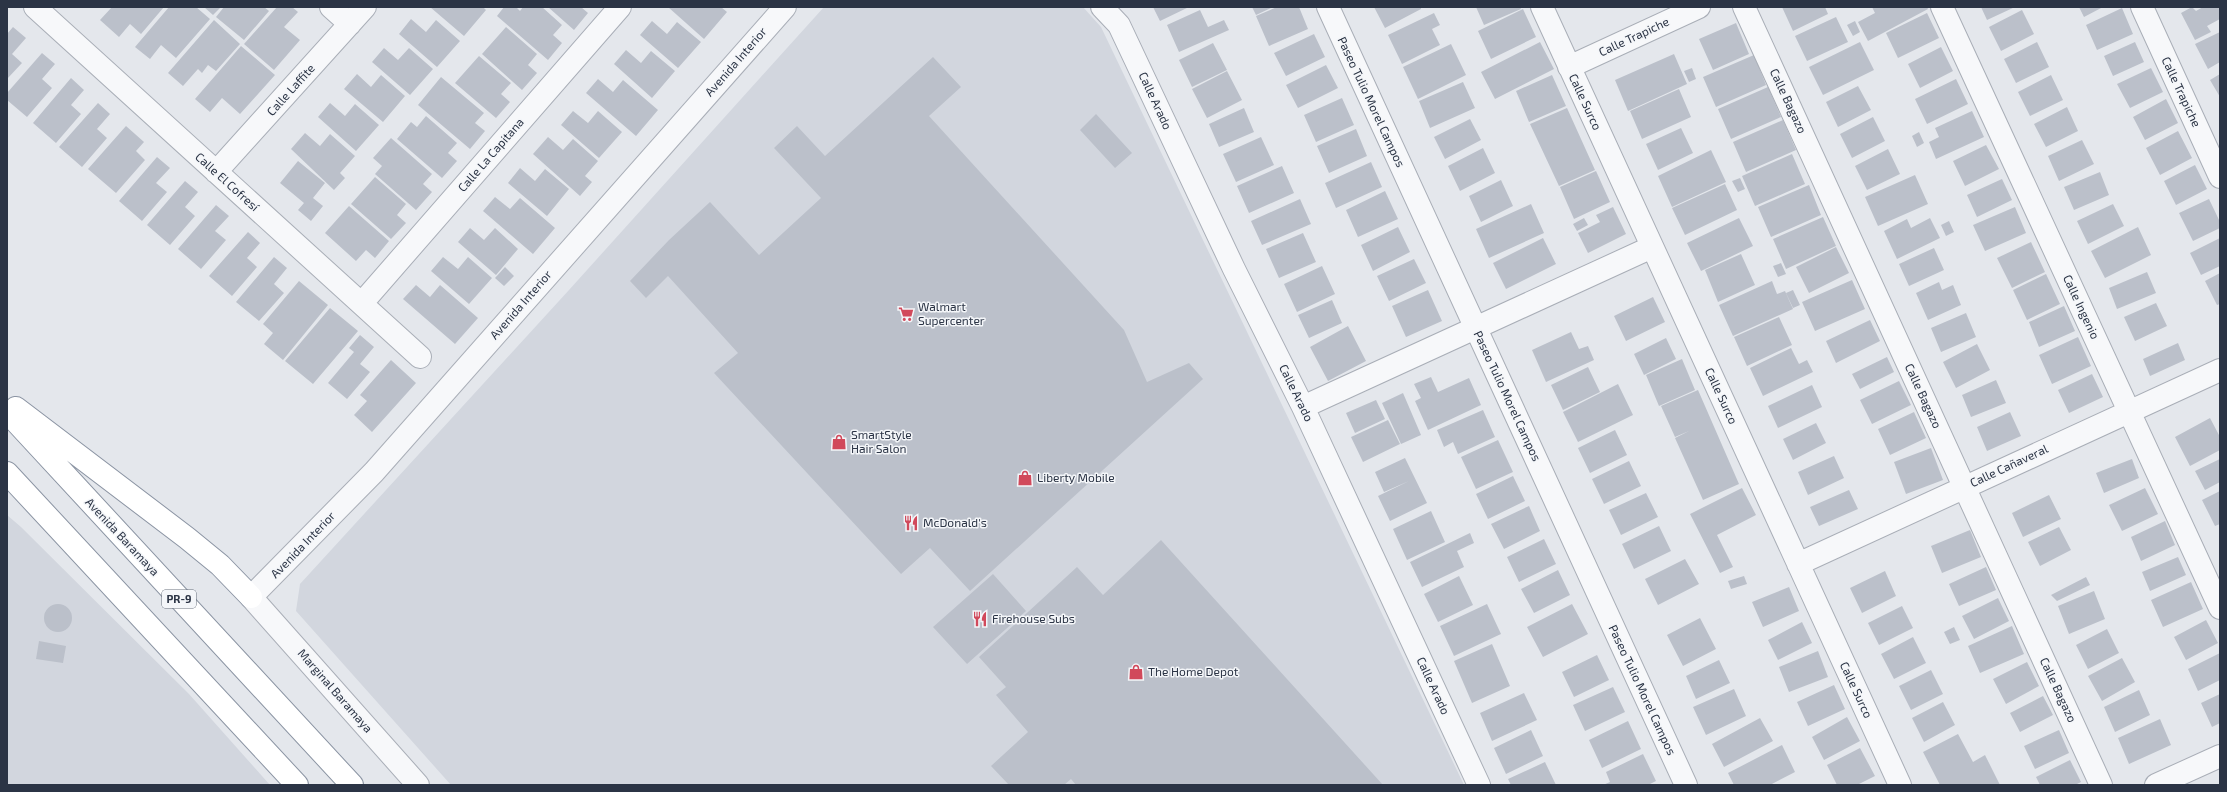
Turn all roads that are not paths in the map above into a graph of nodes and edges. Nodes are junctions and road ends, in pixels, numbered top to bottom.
1 (35, 7) edge
2 (331, 7) edge
3 (365, 7) edge
4 (620, 7) edge
5 (785, 7) edge
6 (1102, 7) edge
7 (1328, 7) edge
8 (1542, 7) edge
9 (1699, 7) edge
10 (1744, 7) edge
11 (1942, 7) edge
12 (2142, 7) edge
13 (350, 24) junction
14 (1569, 67) junction
15 (216, 172) junction
16 (2220, 177) edge
17 (1652, 247) junction
18 (362, 303) junction
19 (1476, 329) junction
20 (420, 357) dead end
21 (2220, 370) edge
22 (7, 402) edge
23 (1303, 407) junction
24 (2129, 411) junction
25 (7, 412) edge
26 (7, 473) edge
27 (1965, 487) junction
28 (1798, 564) junction
29 (251, 597) junction
30 (2220, 608) edge
31 (2220, 756) edge
32 (297, 785) edge
33 (352, 785) edge
34 (418, 785) edge
35 (1479, 785) edge
36 (1686, 785) edge
37 (1900, 785) edge
38 (2102, 785) edge
39 (2156, 785) edge

1 - 15 street, Calle El Cofresí
2 - 13 street
3 - 13 street, Calle Laffite
4 - 18 street, Calle La Capitana
5 - 29 street, Avenida Interior
6 - 23 street, Calle Arado
7 - 19 street, Paseo Tulio Morel Campos
8 - 14 street, Calle Surco
9 - 14 street, Calle Trapiche
10 - 27 street, Calle Bagazo
11 - 24 street, Calle Ingenio
12 - 16 street, Calle Trapiche
13 - 15 street, Calle Laffite
14 - 17 street, Calle Surco
15 - 18 street, Calle El Cofresí
17 - 19 street
17 - 28 street, Calle Surco
18 - 20 street, Calle El Cofresí
19 - 23 street
19 - 36 street, Paseo Tulio Morel Campos
21 - 24 street, Calle Cañaveral
22 - 29 highway
23 - 35 street, Calle Arado
24 - 27 street, Calle Cañaveral
24 - 30 street, Calle Ingenio
25 - 33 highway, Avenida Baramaya / PR-9
26 - 32 highway
27 - 28 street, Calle Cañaveral
27 - 38 street, Calle Bagazo
28 - 37 street, Calle Surco
29 - 34 street, Marginal Baramaya
31 - 39 street

